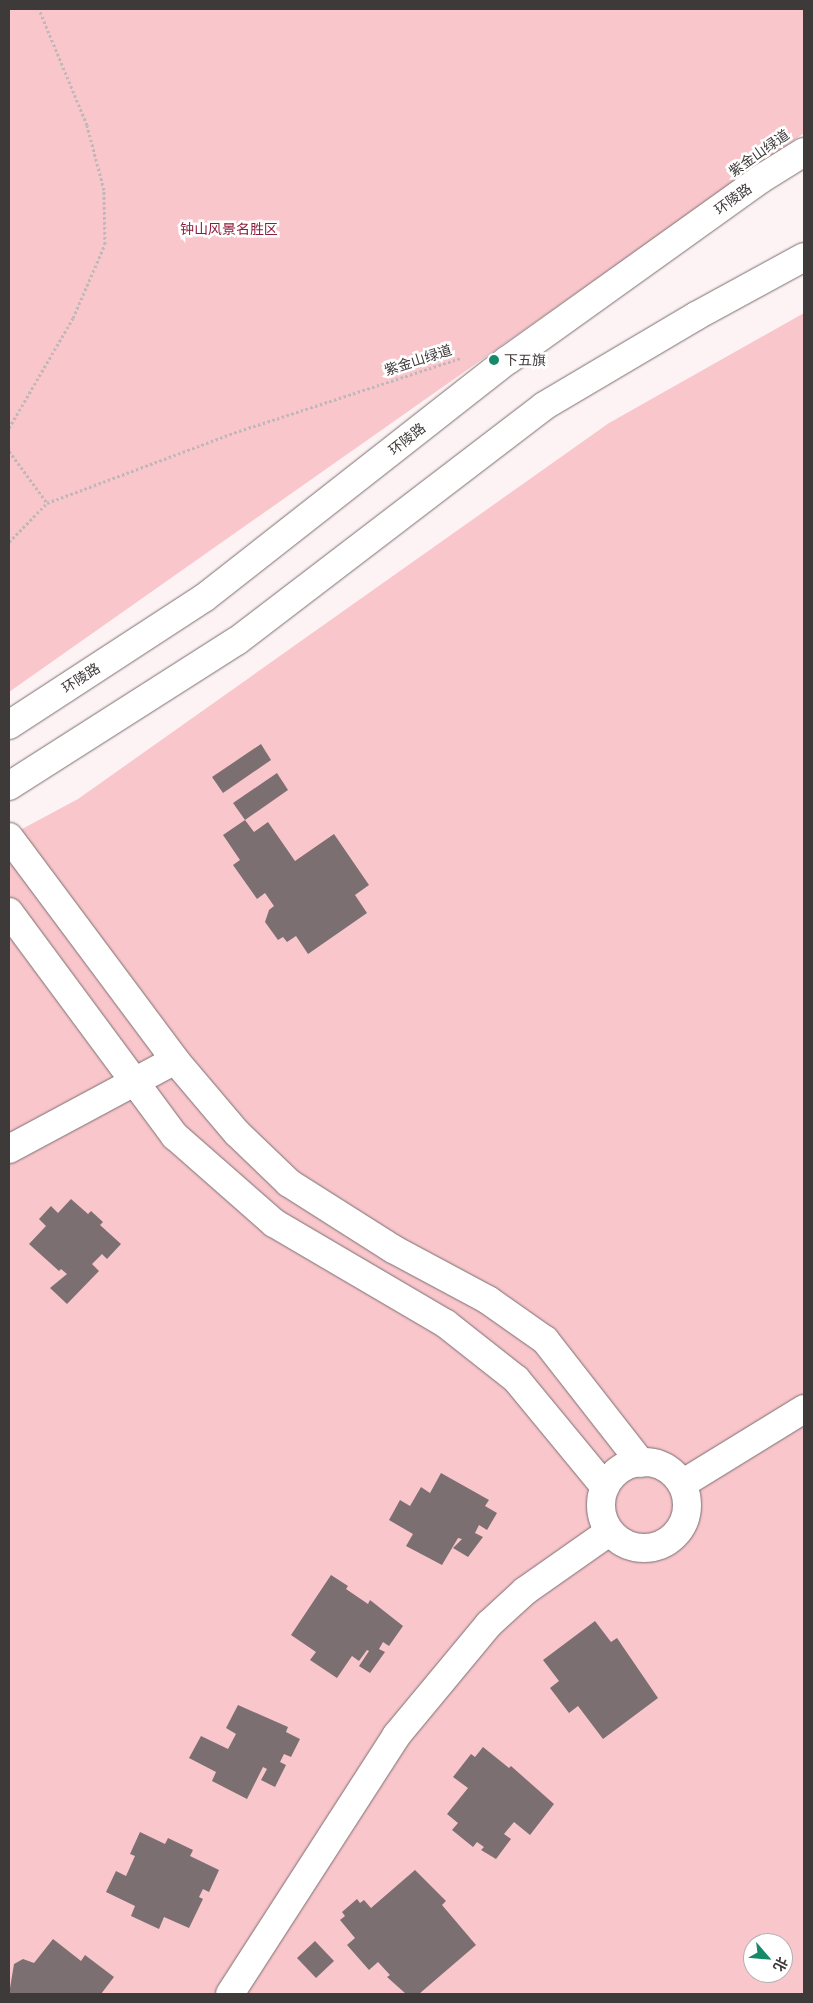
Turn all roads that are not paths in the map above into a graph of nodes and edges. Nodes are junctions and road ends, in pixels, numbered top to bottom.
1 (804, 152) edge
2 (804, 257) edge
3 (9, 725) edge
4 (9, 786) edge
5 (9, 837) edge
6 (9, 912) edge
7 (175, 1060) junction
8 (135, 1082) junction
9 (9, 1149) edge
10 (804, 1409) edge
11 (641, 1463) junction
12 (682, 1484) junction
13 (605, 1487) junction
14 (609, 1532) junction
15 (230, 1994) edge

1 - 3 street, 环陵路
2 - 4 street
5 - 7 street
6 - 8 street
7 - 8 street
7 - 11 street
8 - 9 street
8 - 13 street
10 - 12 street
11 - 12 street
11 - 13 street
12 - 14 street
13 - 14 street
14 - 15 street

